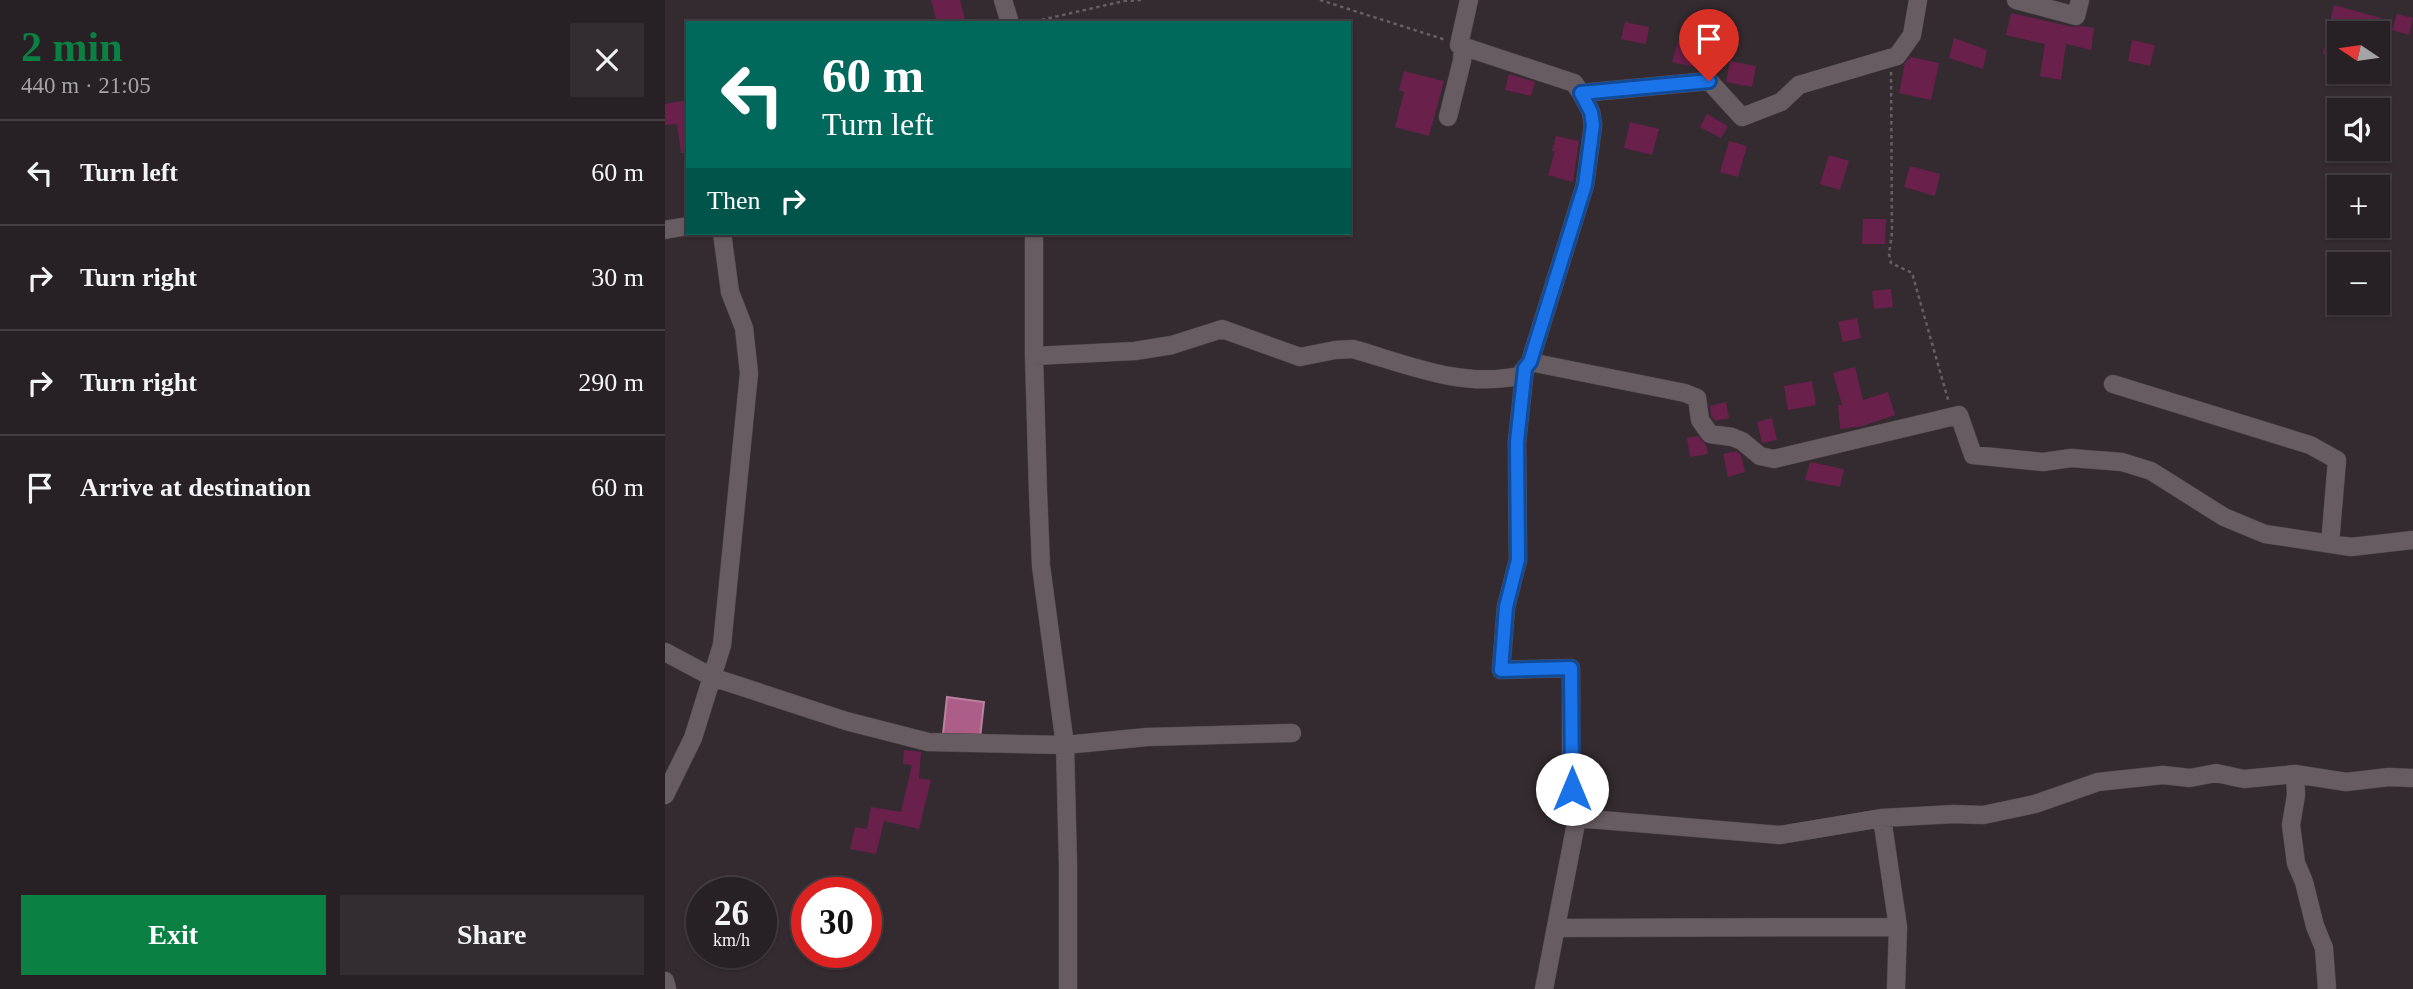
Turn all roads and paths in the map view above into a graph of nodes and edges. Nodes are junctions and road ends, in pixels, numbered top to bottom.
1 (1003, 0) edge
2 (1143, 0) edge
3 (1320, 0) edge
4 (1469, 0) edge
5 (1918, 0) edge
6 (2017, 0) edge
7 (2080, 0) edge
8 (1009, 21) edge
9 (1037, 21) edge
10 (1461, 45) junction
11 (1891, 58) junction
12 (1581, 93) junction
13 (1448, 117) dead end
14 (686, 226) edge
15 (665, 230) edge
16 (722, 235) edge
17 (1034, 235) edge
18 (1034, 356) junction
19 (1527, 365) junction
20 (2113, 384) dead end
21 (1952, 417) junction
22 (2413, 540) edge
23 (2330, 544) junction
24 (665, 652) edge
25 (712, 677) junction
26 (1292, 733) dead end
27 (1065, 745) junction
28 (2295, 774) junction
29 (2413, 778) edge
30 (665, 795) edge
31 (1577, 818) junction
32 (1882, 818) junction
33 (1898, 927) junction
34 (1556, 928) junction
35 (665, 981) edge
36 (667, 989) edge
37 (1068, 989) edge
38 (1544, 989) edge
39 (1896, 989) edge
40 (2326, 989) edge

1 - 8 street
2 - 9 path
3 - 10 path
4 - 10 street
5 - 11 street
6 - 7 street
10 - 12 street
10 - 13 street
11 - 12 street
11 - 21 path
12 - 19 street
14 - 15 street
16 - 25 street
17 - 18 street
18 - 19 street
18 - 27 street
19 - 21 street
19 - 31 street
20 - 23 street
21 - 23 street
22 - 23 street
24 - 25 street
25 - 27 street
25 - 30 street
26 - 27 street
27 - 37 street
28 - 29 street
28 - 32 street
28 - 40 street
31 - 32 street
31 - 34 street
32 - 33 street
33 - 34 street
33 - 39 street
34 - 38 street
35 - 36 street

